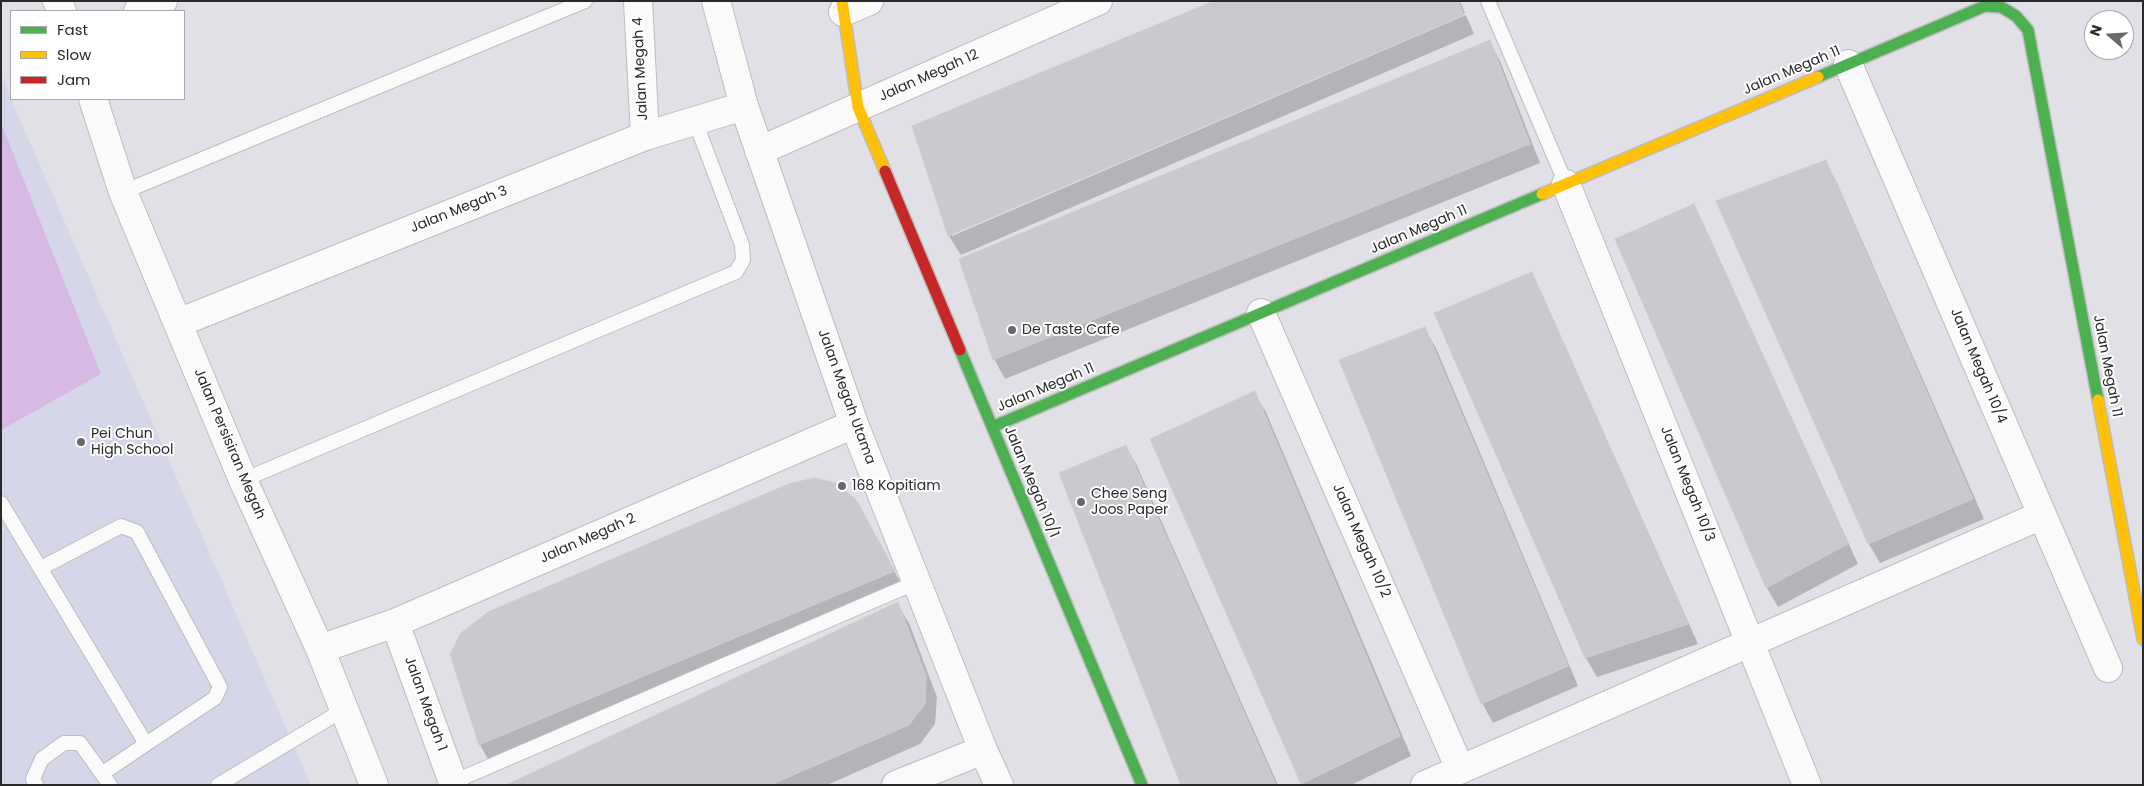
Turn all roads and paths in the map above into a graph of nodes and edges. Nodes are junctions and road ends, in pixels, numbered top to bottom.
1 (163, 1) edge
2 (585, 1) edge
3 (638, 1) edge
4 (716, 1) edge
5 (870, 1) edge
6 (1098, 1) edge
7 (1488, 1) edge
8 (842, 7) edge
9 (140, 10) edge
10 (1848, 64) junction
11 (93, 100) edge
12 (744, 106) junction
13 (858, 107) junction
14 (695, 121) junction
15 (645, 136) junction
16 (759, 151) junction
17 (1566, 184) junction
18 (123, 192) junction
19 (1261, 313) junction
20 (178, 323) junction
21 (854, 424) junction
22 (992, 427) junction
23 (243, 480) junction
24 (1, 503) edge
25 (2042, 515) junction
26 (40, 568) junction
27 (917, 582) junction
28 (396, 623) junction
29 (2143, 639) edge
30 (1750, 642) junction
31 (320, 649) junction
32 (2108, 668) dead end
33 (343, 710) junction
34 (146, 744) junction
35 (983, 750) junction
36 (1460, 769) junction
37 (106, 779) edge
38 (453, 784) edge
39 (36, 785) edge
40 (218, 785) edge
41 (374, 785) edge
42 (896, 785) edge
43 (999, 785) edge
44 (1142, 785) edge
45 (1425, 785) edge
46 (1807, 785) edge

1 - 9 street
2 - 18 lane
3 - 15 street, Jalan Megah 4
4 - 12 street, Jalan Megah Utama
5 - 8 street
6 - 13 street, Jalan Megah 12
7 - 17 lane
8 - 13 street, Jalan Megah 10/1
10 - 17 street, Jalan Megah 11
10 - 25 street, Jalan Megah 10/4
10 - 29 street, Jalan Megah 11
11 - 18 street, Jalan Persisiran Megah
12 - 14 street, Jalan Megah 3
12 - 16 street, Jalan Megah Utama
13 - 16 street, Jalan Megah 12
13 - 22 street, Jalan Megah 10/1
14 - 15 street, Jalan Megah 3
14 - 23 lane
15 - 20 street, Jalan Megah 3
16 - 21 street, Jalan Megah Utama
17 - 19 street, Jalan Megah 11
17 - 30 street, Jalan Megah 10/3
18 - 20 street, Jalan Persisiran Megah
19 - 22 street, Jalan Megah 11
19 - 36 street, Jalan Megah 10/2
20 - 23 street, Jalan Persisiran Megah
21 - 27 street, Jalan Megah Utama
21 - 28 street, Jalan Megah 2
22 - 44 street, Jalan Megah 10/1
23 - 31 street, Jalan Persisiran Megah
24 - 26 lane
25 - 30 street
25 - 32 street, Jalan Megah 10/4
26 - 34 lane
26 - 34 lane
27 - 35 street, Jalan Megah Utama
27 - 38 lane
28 - 31 street, Jalan Megah 2
28 - 38 street, Jalan Megah 1
30 - 36 street
30 - 46 street, Jalan Megah 10/3
31 - 33 street, Jalan Persisiran Megah
33 - 40 lane
33 - 41 street, Jalan Persisiran Megah
34 - 37 lane
35 - 42 street
35 - 43 street, Jalan Megah Utama
36 - 45 street
37 - 39 lane

